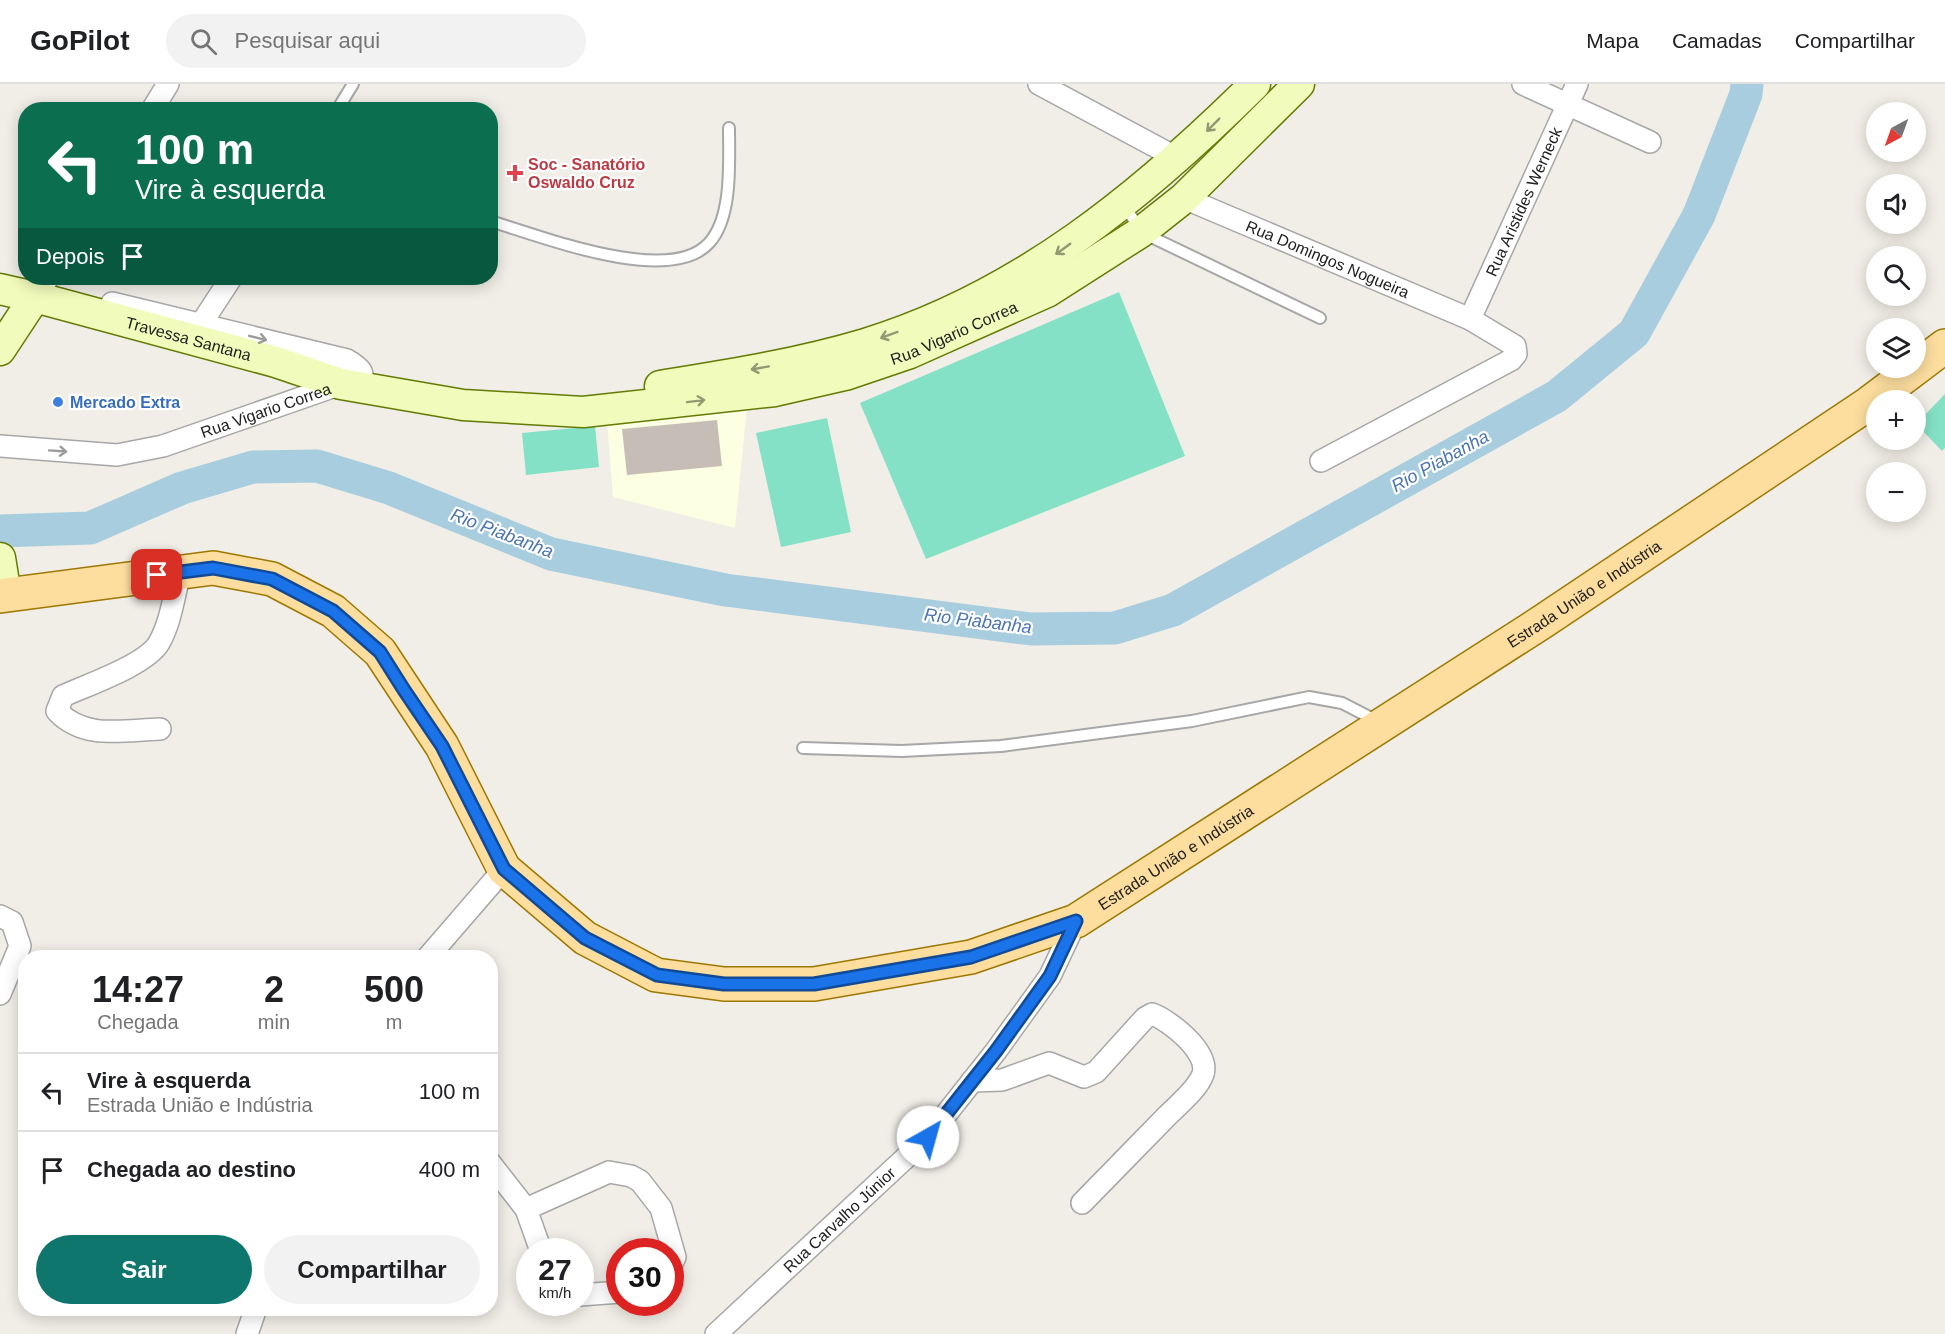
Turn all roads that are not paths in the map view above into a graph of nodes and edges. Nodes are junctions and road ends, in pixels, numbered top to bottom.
1 (168, 84) edge
2 (353, 84) edge
3 (1039, 84) edge
4 (1255, 84) edge
5 (1299, 84) edge
6 (1523, 84) edge
7 (1577, 84) edge
8 (157, 102) edge
9 (342, 102) edge
10 (1568, 104) junction
11 (729, 128) dead end
12 (1650, 142) dead end
13 (1177, 158) junction
14 (1184, 198) junction
15 (1124, 203) junction
16 (498, 223) edge
17 (1141, 232) junction
18 (226, 285) edge
19 (42, 287) edge
20 (0, 289) edge
21 (1320, 318) dead end
22 (1470, 319) junction
23 (201, 324) junction
24 (1945, 346) edge
25 (0, 350) edge
26 (276, 362) junction
27 (817, 370) junction
28 (351, 386) junction
29 (275, 406) junction
30 (0, 446) edge
31 (1322, 461) dead end
32 (0, 558) edge
33 (180, 572) junction
34 (3, 595) edge
35 (1383, 724) junction
36 (160, 729) dead end
37 (802, 748) dead end
38 (504, 869) junction
39 (0, 916) edge
40 (1076, 921) junction
41 (18, 950) edge
42 (434, 950) edge
43 (18, 951) edge
44 (0, 994) edge
45 (972, 1082) junction
46 (498, 1173) edge
47 (1082, 1203) dead end
48 (526, 1209) junction
49 (536, 1238) edge
50 (670, 1238) edge
51 (253, 1316) edge
52 (247, 1334) edge
53 (716, 1334) edge

1 - 8 street
2 - 9 lane
3 - 13 street
4 -> 13 street, Rua Vigario Correa
5 - 14 street, Rua Vigario Correa
6 - 10 street
7 - 10 street, Rua Aristides Werneck
10 - 12 street
10 - 22 street, Rua Aristides Werneck
11 - 16 lane
13 - 15 street, Rua Vigario Correa
14 - 17 street, Rua Vigario Correa
14 - 22 street, Rua Domingos Nogueira
15 - 17 lane
15 -> 27 street, Rua Vigario Correa
17 - 21 lane
17 - 27 street, Rua Vigario Correa
18 - 23 street
19 - 20 street, Travessa Santana
19 - 23 street
19 - 25 street
19 - 26 street, Travessa Santana
22 - 31 street, Rua Domingos Nogueira
23 -> 28 street
24 - 35 main road, Estrada União e Indústria
26 - 28 street, Travessa Santana
26 - 29 street
27 - 28 street, Rua Vigario Correa
28 - 29 street, Rua Vigario Correa
30 -> 29 street, Rua Vigario Correa
32 - 34 street
33 - 34 main road, Estrada União e Indústria
33 - 36 street
33 - 38 main road, Estrada União e Indústria
35 - 37 lane
35 - 40 main road, Estrada União e Indústria
38 - 40 main road, Estrada União e Indústria
38 - 42 street
39 - 41 street
40 - 45 street, Rua Carvalho Júnior
43 - 44 street
45 - 47 street
45 - 53 street, Rua Carvalho Júnior
46 - 48 street
48 - 49 street
48 - 50 street
51 - 52 street

